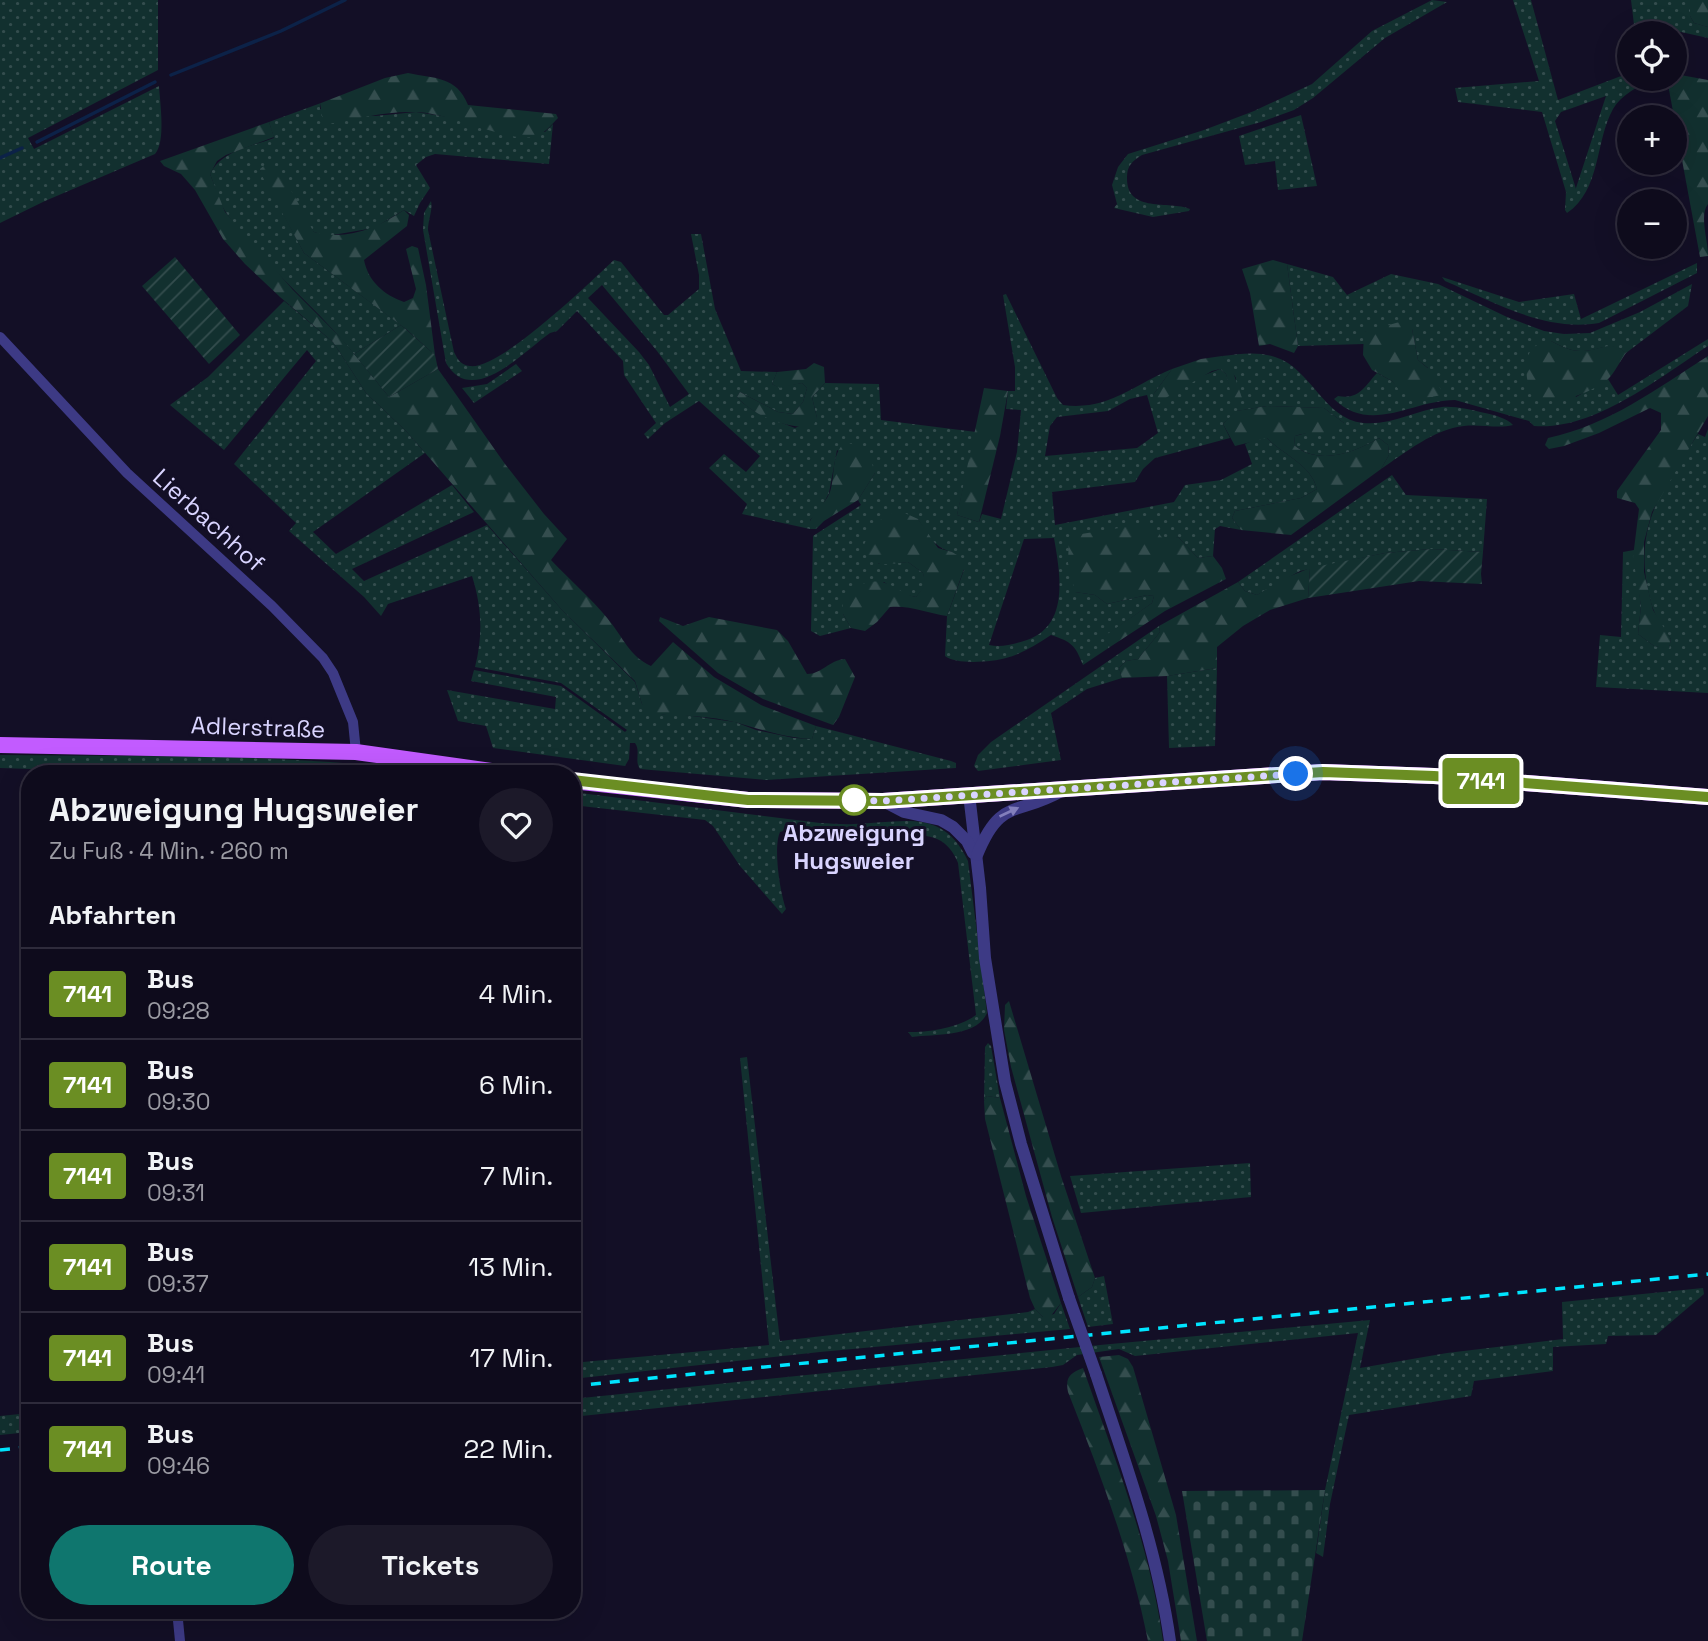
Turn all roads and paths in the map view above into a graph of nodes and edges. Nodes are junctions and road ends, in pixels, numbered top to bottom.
1 (0, 337) edge
2 (0, 745) edge
3 (356, 752) junction
4 (449, 765) edge
5 (581, 781) edge
6 (1064, 789) junction
7 (969, 794) junction
8 (1708, 797) edge
9 (883, 801) junction
10 (975, 858) junction
11 (178, 1619) edge
12 (180, 1641) edge
13 (1170, 1641) edge

1 - 3 street, Lierbachhof
2 - 3 main road, Adlerstraße
3 - 4 main road, Adlerstraße
5 - 9 main road
6 - 7 main road
6 - 8 main road
10 -> 6 street
7 - 9 main road
7 - 10 street
9 - 10 street
10 - 13 street, bridge
11 - 12 street

